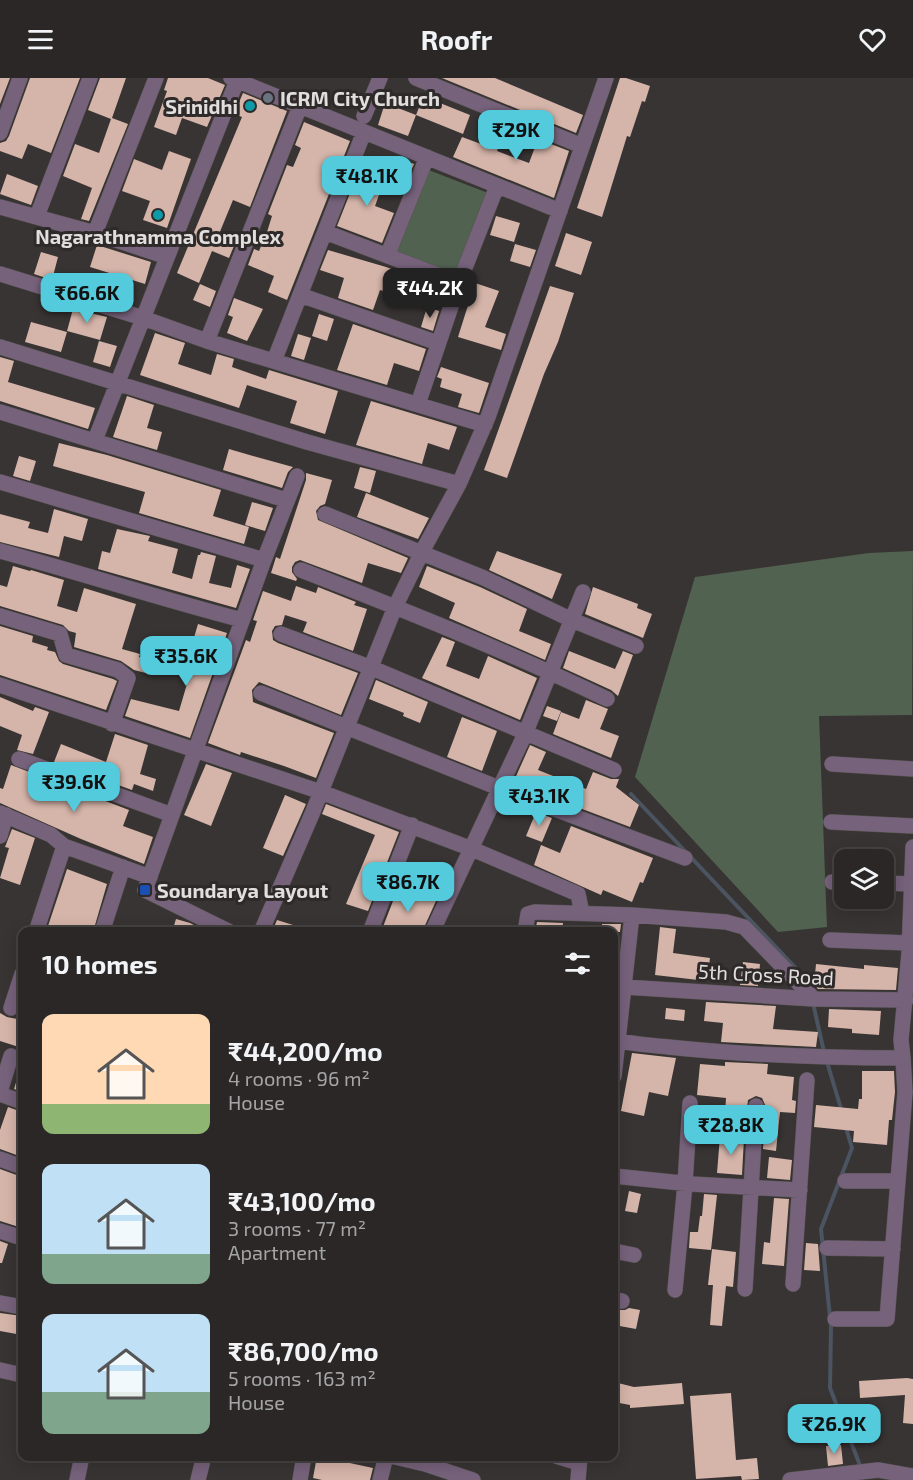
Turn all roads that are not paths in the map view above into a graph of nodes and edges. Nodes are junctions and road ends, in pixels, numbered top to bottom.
1 (20, 78) edge
2 (90, 78) edge
3 (156, 78) edge
4 (380, 78) edge
5 (417, 78) edge
6 (235, 79) edge
7 (600, 80) edge
8 (300, 106) junction
9 (364, 116) dead end
10 (364, 132) junction
11 (0, 133) edge
12 (582, 146) junction
13 (427, 157) junction
14 (498, 186) junction
15 (0, 207) edge
16 (560, 211) junction
17 (37, 216) junction
18 (325, 232) junction
19 (95, 233) junction
20 (387, 254) junction
21 (167, 257) junction
22 (0, 274) edge
23 (459, 283) junction
24 (300, 295) junction
25 (143, 318) junction
26 (207, 341) junction
27 (438, 343) junction
28 (0, 347) edge
29 (274, 361) junction
30 (117, 383) junction
31 (418, 404) junction
32 (0, 412) edge
33 (485, 424) junction
34 (95, 440) junction
35 (297, 476) dead end
36 (0, 482) edge
37 (459, 483) junction
38 (286, 500) junction
39 (325, 514) dead end
40 (0, 551) edge
41 (422, 552) junction
42 (264, 560) junction
43 (301, 570) dead end
44 (583, 592) dead end
45 (395, 607) junction
46 (0, 616) edge
47 (242, 620) junction
48 (572, 620) junction
49 (281, 634) dead end
50 (636, 646) dead end
51 (372, 668) junction
52 (550, 672) junction
53 (0, 685) edge
54 (261, 693) dead end
55 (607, 699) dead end
56 (112, 724) junction
57 (347, 727) junction
58 (525, 734) junction
59 (195, 751) junction
60 (19, 759) dead end
61 (832, 764) dead end
62 (913, 769) edge
63 (614, 770) dead end
64 (500, 788) junction
65 (321, 792) junction
66 (3, 814) edge
67 (172, 815) junction
68 (831, 822) dead end
69 (412, 825) junction
70 (913, 826) edge
71 (0, 836) edge
72 (64, 846) junction
73 (472, 849) junction
74 (913, 857) edge
75 (685, 858) dead end
76 (123, 867) junction
77 (150, 877) junction
78 (894, 884) edge
79 (911, 884) junction
80 (582, 914) junction
81 (632, 915) junction
82 (196, 924) edge
83 (912, 926) edge
84 (38, 927) edge
85 (104, 927) edge
86 (263, 927) edge
87 (372, 927) edge
88 (434, 927) edge
89 (526, 927) edge
90 (830, 940) dead end
91 (909, 943) junction
92 (621, 979) edge
93 (18, 986) edge
94 (908, 992) edge
95 (814, 999) junction
96 (11, 1008) dead end
97 (618, 1016) edge
98 (618, 1040) edge
99 (906, 1050) edge
100 (11, 1056) edge
101 (807, 1080) dead end
102 (0, 1093) edge
103 (18, 1100) edge
104 (690, 1103) dead end
105 (756, 1106) dead end
106 (0, 1159) edge
107 (18, 1166) edge
108 (618, 1176) edge
109 (845, 1181) dead end
110 (898, 1181) junction
111 (685, 1184) junction
112 (751, 1188) junction
113 (800, 1190) junction
114 (0, 1231) edge
115 (18, 1237) edge
116 (827, 1248) dead end
117 (893, 1250) junction
118 (618, 1252) edge
119 (634, 1255) dead end
120 (793, 1284) dead end
121 (745, 1289) dead end
122 (675, 1290) dead end
123 (0, 1303) edge
124 (18, 1306) edge
125 (835, 1319) dead end
126 (0, 1370) edge
127 (18, 1374) edge
128 (81, 1461) edge
129 (203, 1461) edge
130 (303, 1461) edge
131 (385, 1461) edge
132 (428, 1461) edge
133 (580, 1461) edge
134 (913, 1476) edge
135 (77, 1480) edge
136 (198, 1480) edge
137 (300, 1480) edge
138 (380, 1480) edge
139 (473, 1480) edge
140 (578, 1480) edge
141 (793, 1480) edge

1 - 11 street
2 - 17 street
3 - 19 street
4 - 9 street
5 - 12 street
6 - 8 street
6 - 21 street
7 - 12 street
8 - 10 street
8 - 26 street
10 - 13 street
10 - 18 street
12 - 16 street
13 - 14 street
13 - 20 street
14 - 16 street
14 - 23 street
15 - 17 street
16 - 33 street
17 - 19 street
18 - 20 street
18 - 24 street
19 - 21 street
20 - 23 street
21 - 25 street
22 - 25 street
23 - 27 street
24 - 27 street
24 - 29 street
25 - 26 street
25 - 30 street
26 - 29 street
27 - 31 street
28 - 30 street
29 - 31 street
30 - 34 street
30 - 37 street
31 - 33 street
32 - 34 street
33 - 37 street
34 - 38 street
35 - 38 street
36 - 42 street
37 - 41 street
38 - 42 street
39 - 41 street
40 - 47 street
41 - 45 street
41 - 48 street
42 - 47 street
43 - 45 street
44 - 48 street
45 - 51 street
45 - 52 street
46 - 56 street
47 - 59 street
48 - 50 street
48 - 52 street
49 - 51 street
51 - 57 street
51 - 58 street
52 - 55 street
52 - 58 street
53 - 56 street
54 - 57 street
56 - 59 street
57 - 64 street
57 - 65 street
58 - 63 street
58 - 64 street
59 - 65 street
59 - 67 street
60 - 67 street
61 - 62 street
64 - 73 street
64 - 75 street
65 - 69 street
65 - 86 street
66 - 71 street
66 - 72 street
67 - 77 street
68 - 70 street
69 - 73 street
69 - 87 street
72 - 76 street
72 - 84 street
73 - 80 street
73 - 88 street
74 - 79 street
76 - 77 street
76 - 85 street
77 - 82 street
78 - 79 street
79 - 83 street
80 - 81 street
80 - 89 street
81 - 92 street
81 - 95 street
83 - 91 street
90 - 91 street
91 - 94 street
92 - 95 street, 5th Cross Road
92 - 97 street
93 - 96 street
94 - 95 street, 5th Cross Road
94 - 99 street
98 - 99 street
99 - 110 street
100 - 102 street
101 - 113 street
102 - 103 street
104 - 111 street
105 - 112 street
106 - 107 street
108 - 111 street
109 - 110 street
110 - 117 street
111 - 112 street
111 - 122 street
112 - 113 street
112 - 121 street
113 - 120 street
114 - 115 street
116 - 117 street
117 - 125 street
118 - 119 street
123 - 124 street
126 - 127 street
128 - 135 street
129 - 136 street
130 - 137 street
131 - 138 street
132 - 139 street
133 - 140 street
134 - 141 street

